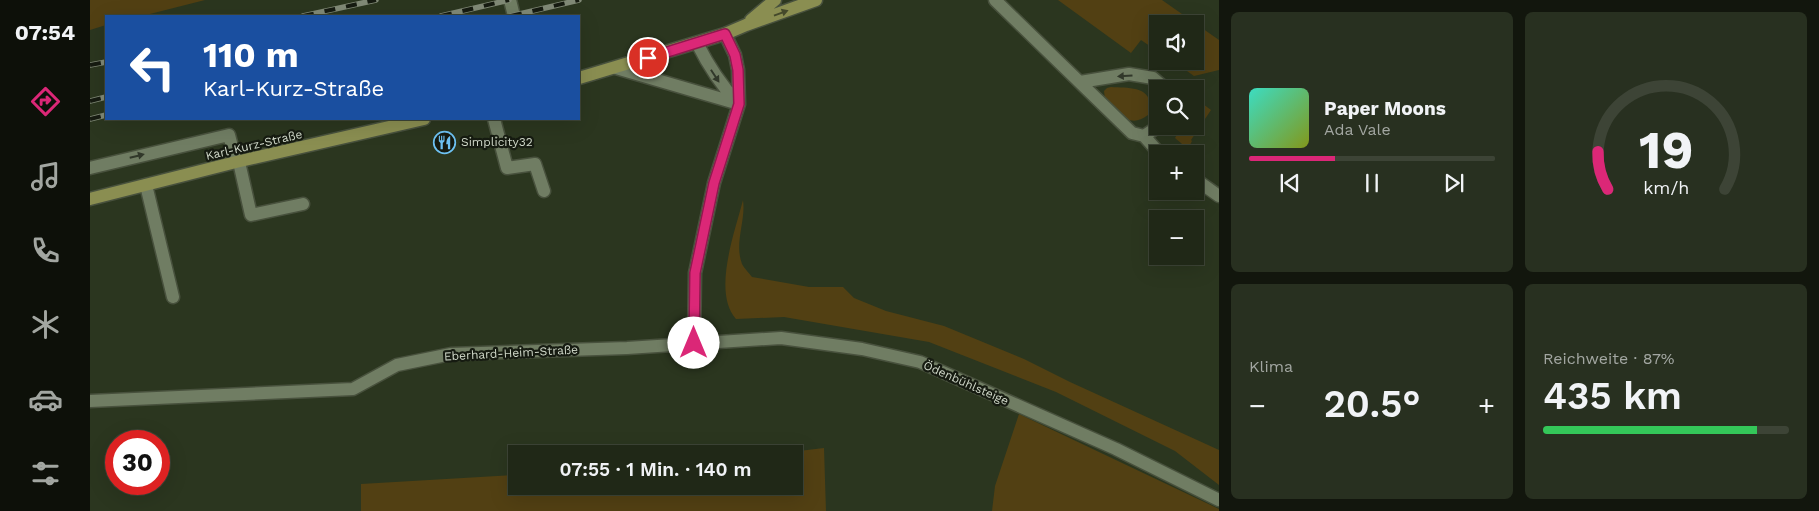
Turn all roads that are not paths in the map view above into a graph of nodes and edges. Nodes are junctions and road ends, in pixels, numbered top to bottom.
1 (510, 0) edge
2 (775, 0) edge
3 (816, 0) edge
4 (995, 0) edge
5 (514, 15) edge
6 (746, 25) junction
7 (725, 34) junction
8 (698, 43) junction
9 (616, 68) junction
10 (580, 78) edge
11 (1155, 80) edge
12 (1080, 82) junction
13 (739, 104) junction
14 (420, 120) edge
15 (494, 120) edge
16 (1149, 133) edge
17 (1144, 136) junction
18 (1152, 145) edge
19 (237, 162) junction
20 (90, 168) edge
21 (146, 185) junction
22 (1204, 185) edge
23 (544, 191) dead end
24 (1219, 196) edge
25 (90, 199) edge
26 (303, 204) dead end
27 (173, 297) dead end
28 (694, 343) junction
29 (90, 401) edge
30 (1219, 500) edge

1 - 5 street
2 - 6 main road
6 -> 3 main road
4 - 12 street
6 - 7 main road
7 - 8 main road
7 - 13 street
8 - 9 main road
8 -> 13 street
9 - 10 main road
9 - 13 street
11 -> 12 street
12 - 17 street
13 - 28 street
14 - 19 main road, Karl-Kurz-Straße
15 - 23 street
16 - 17 street
17 - 18 street
20 -> 19 street
19 - 21 main road, Karl-Kurz-Straße
19 - 26 street
21 - 25 main road, Karl-Kurz-Straße
21 - 27 street
22 - 24 street
28 - 29 street, Eberhard-Heim-Straße
28 - 30 street, Ödenbühlsteige

